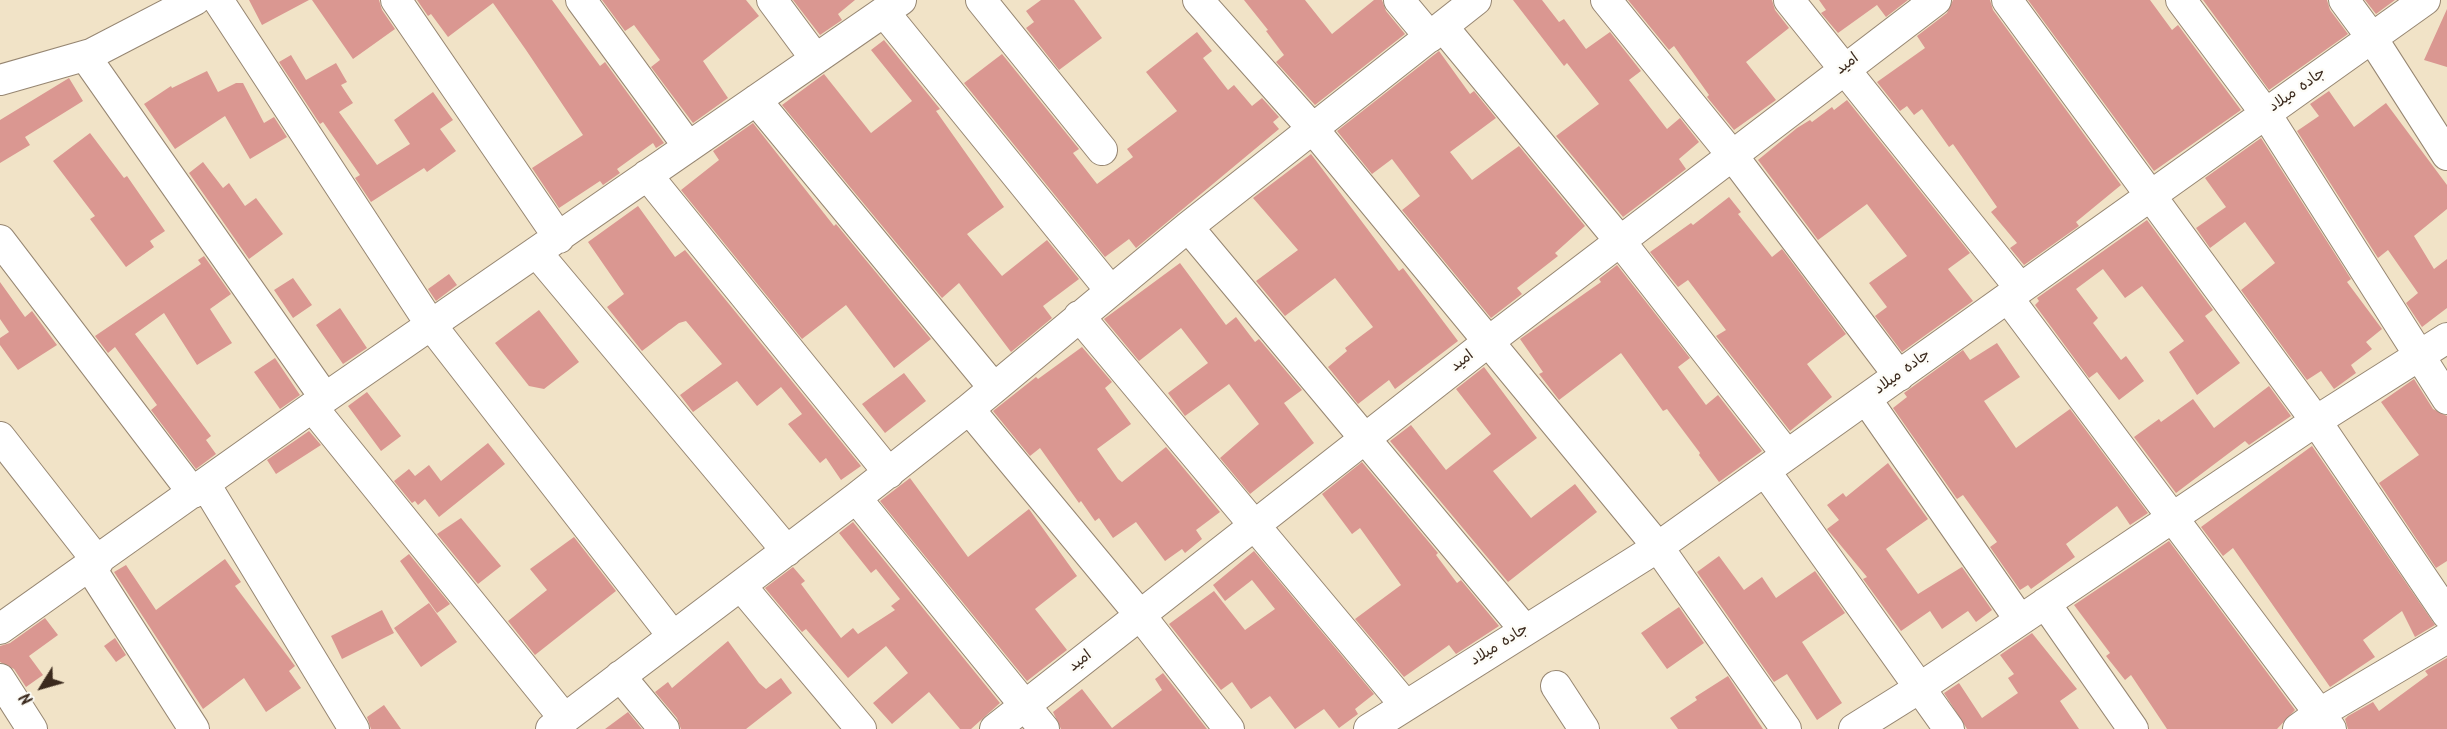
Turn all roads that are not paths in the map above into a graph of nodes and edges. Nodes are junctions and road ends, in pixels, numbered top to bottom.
1 (195, 0) edge
2 (218, 0) edge
3 (396, 0) edge
4 (581, 0) edge
5 (772, 0) edge
6 (981, 0) edge
7 (1198, 0) edge
8 (1399, 0) edge
9 (1476, 0) edge
10 (1606, 0) edge
11 (1789, 0) edge
12 (1936, 0) edge
13 (2007, 0) edge
14 (2181, 0) edge
15 (2344, 0) edge
16 (2425, 0) edge
17 (892, 6) edge
18 (1436, 32) junction
19 (2372, 38) junction
20 (85, 56) junction
21 (815, 58) junction
22 (1844, 68) junction
23 (0, 80) edge
24 (756, 100) junction
25 (2265, 114) junction
26 (1313, 129) junction
27 (688, 146) junction
28 (1102, 150) dead end
29 (1732, 155) junction
30 (2447, 155) edge
31 (647, 175) junction
32 (2151, 195) junction
33 (1188, 227) junction
34 (0, 240) edge
35 (1620, 241) junction
36 (548, 245) junction
37 (1110, 290) junction
38 (2014, 293) junction
39 (1079, 316) junction
40 (431, 325) junction
41 (2447, 338) edge
42 (1488, 342) junction
43 (2418, 356) junction
44 (1899, 376) junction
45 (994, 388) junction
46 (1866, 399) junction
47 (2447, 399) edge
48 (319, 403) junction
49 (969, 409) junction
50 (2316, 421) junction
51 (0, 437) edge
52 (1365, 439) junction
53 (1776, 463) junction
54 (889, 473) junction
55 (199, 489) junction
56 (856, 498) junction
57 (2172, 517) junction
58 (1254, 525) junction
59 (1658, 546) junction
60 (788, 551) junction
61 (94, 564) junction
62 (741, 586) junction
63 (2045, 603) junction
64 (2447, 614) edge
65 (1140, 615) junction
66 (2020, 620) junction
67 (0, 629) edge
68 (1525, 630) junction
69 (672, 635) junction
70 (2447, 638) edge
71 (620, 676) junction
72 (0, 679) edge
73 (1556, 686) dead end
74 (1918, 689) junction
75 (1025, 705) junction
76 (1405, 705) junction
77 (558, 724) edge
78 (2316, 724) edge
79 (32, 729) edge
80 (194, 729) edge
81 (354, 729) edge
82 (664, 729) edge
83 (861, 729) edge
84 (995, 729) edge
85 (1044, 729) edge
86 (1229, 729) edge
87 (1369, 729) edge
88 (1584, 729) edge
89 (1786, 729) edge
90 (1854, 729) edge
91 (1948, 729) edge
92 (2133, 729) edge

1 - 20 street
2 - 40 street
3 - 36 street
4 - 27 street
5 - 21 street
6 - 28 street
7 - 26 street
8 - 18 street
9 - 18 street
10 - 29 street
11 - 22 street
12 - 22 street, امید
13 - 32 street
14 - 25 street
15 - 19 street
16 - 19 street, جاده میلاد
17 - 21 street
17 - 37 street
18 - 26 street
18 - 35 street
19 - 25 street, جاده میلاد
19 - 30 street
20 - 23 street
20 - 48 street
21 - 24 street
22 - 29 street, امید
22 - 38 street
24 - 27 street
24 - 45 street
25 - 32 street, جاده میلاد
25 - 43 street
26 - 33 street
26 - 42 street
27 - 31 street
29 - 35 street, امید
29 - 44 street
31 - 36 street
31 - 54 street
32 - 38 street, جاده میلاد
32 - 50 street
33 - 37 street
33 - 52 street
34 - 55 street
35 - 42 street, امید
35 - 53 street
36 - 40 street
36 - 60 street
37 - 39 street
38 - 44 street, جاده میلاد
38 - 57 street
39 - 45 street
39 - 58 street
40 - 48 street
40 - 69 street
41 - 43 street
42 - 52 street, امید
42 - 59 street
43 - 47 street
43 - 50 street
44 - 46 street, جاده میلاد
45 - 49 street
46 - 53 street, جاده میلاد
46 - 66 street
48 - 55 street
48 - 77 street
49 - 54 street
49 - 65 street
50 - 57 street
50 - 64 street
51 - 61 street
52 - 58 street, امید
52 - 68 street
53 - 59 street, جاده میلاد
53 - 74 street
54 - 56 street
55 - 61 street
55 - 81 street
56 - 60 street
56 - 75 street
57 - 63 street
57 - 78 street
58 - 65 street, امید
58 - 76 street
59 - 68 street, جاده میلاد
59 - 89 street
60 - 62 street
61 - 67 street
61 - 80 street
62 - 69 street
62 - 83 street
63 - 66 street
63 - 92 street
65 - 75 street, امید
65 - 86 street
66 - 74 street
68 - 76 street, جاده میلاد
69 - 71 street
70 - 78 street
71 - 77 street
71 - 82 street
72 - 79 street
73 - 88 street
74 - 90 street
74 - 91 street
75 - 84 street, امید
75 - 85 street
76 - 87 street, جاده میلاد

